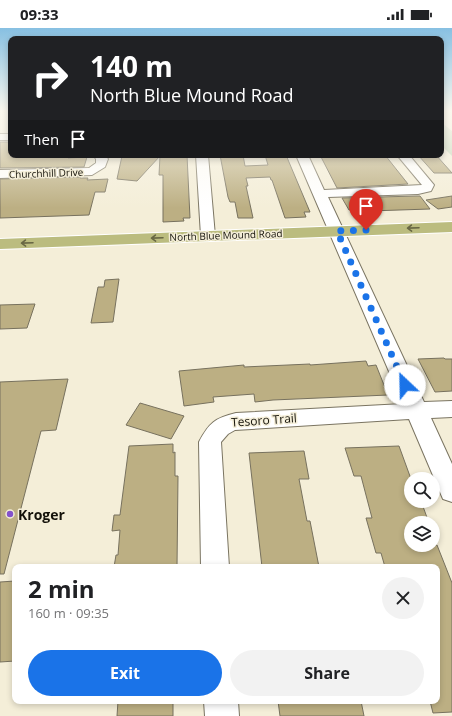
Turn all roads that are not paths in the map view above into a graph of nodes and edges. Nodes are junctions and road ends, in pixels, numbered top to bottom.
1 (101, 158) edge
2 (202, 158) edge
3 (303, 158) edge
4 (406, 158) edge
5 (0, 174) edge
6 (319, 194) junction
7 (452, 227) edge
8 (208, 236) junction
9 (340, 237) junction
10 (452, 239) edge
11 (0, 244) edge
12 (0, 256) edge
13 (452, 409) edge
14 (417, 411) junction
15 (452, 491) edge
16 (215, 564) edge
17 (221, 704) edge
18 (222, 716) edge

1 - 5 street, Churchhill Drive
2 - 8 street
3 - 6 street
4 - 6 street
6 - 9 street
7 -> 9 main road, North Blue Mound Road
8 - 9 main road, North Blue Mound Road
8 -> 11 main road, North Blue Mound Road
9 - 10 main road, North Blue Mound Road
9 - 12 main road, North Blue Mound Road
9 - 14 street
13 - 14 street, Tesoro Trail
14 - 15 street
14 - 16 street, Tesoro Trail
17 - 18 street

